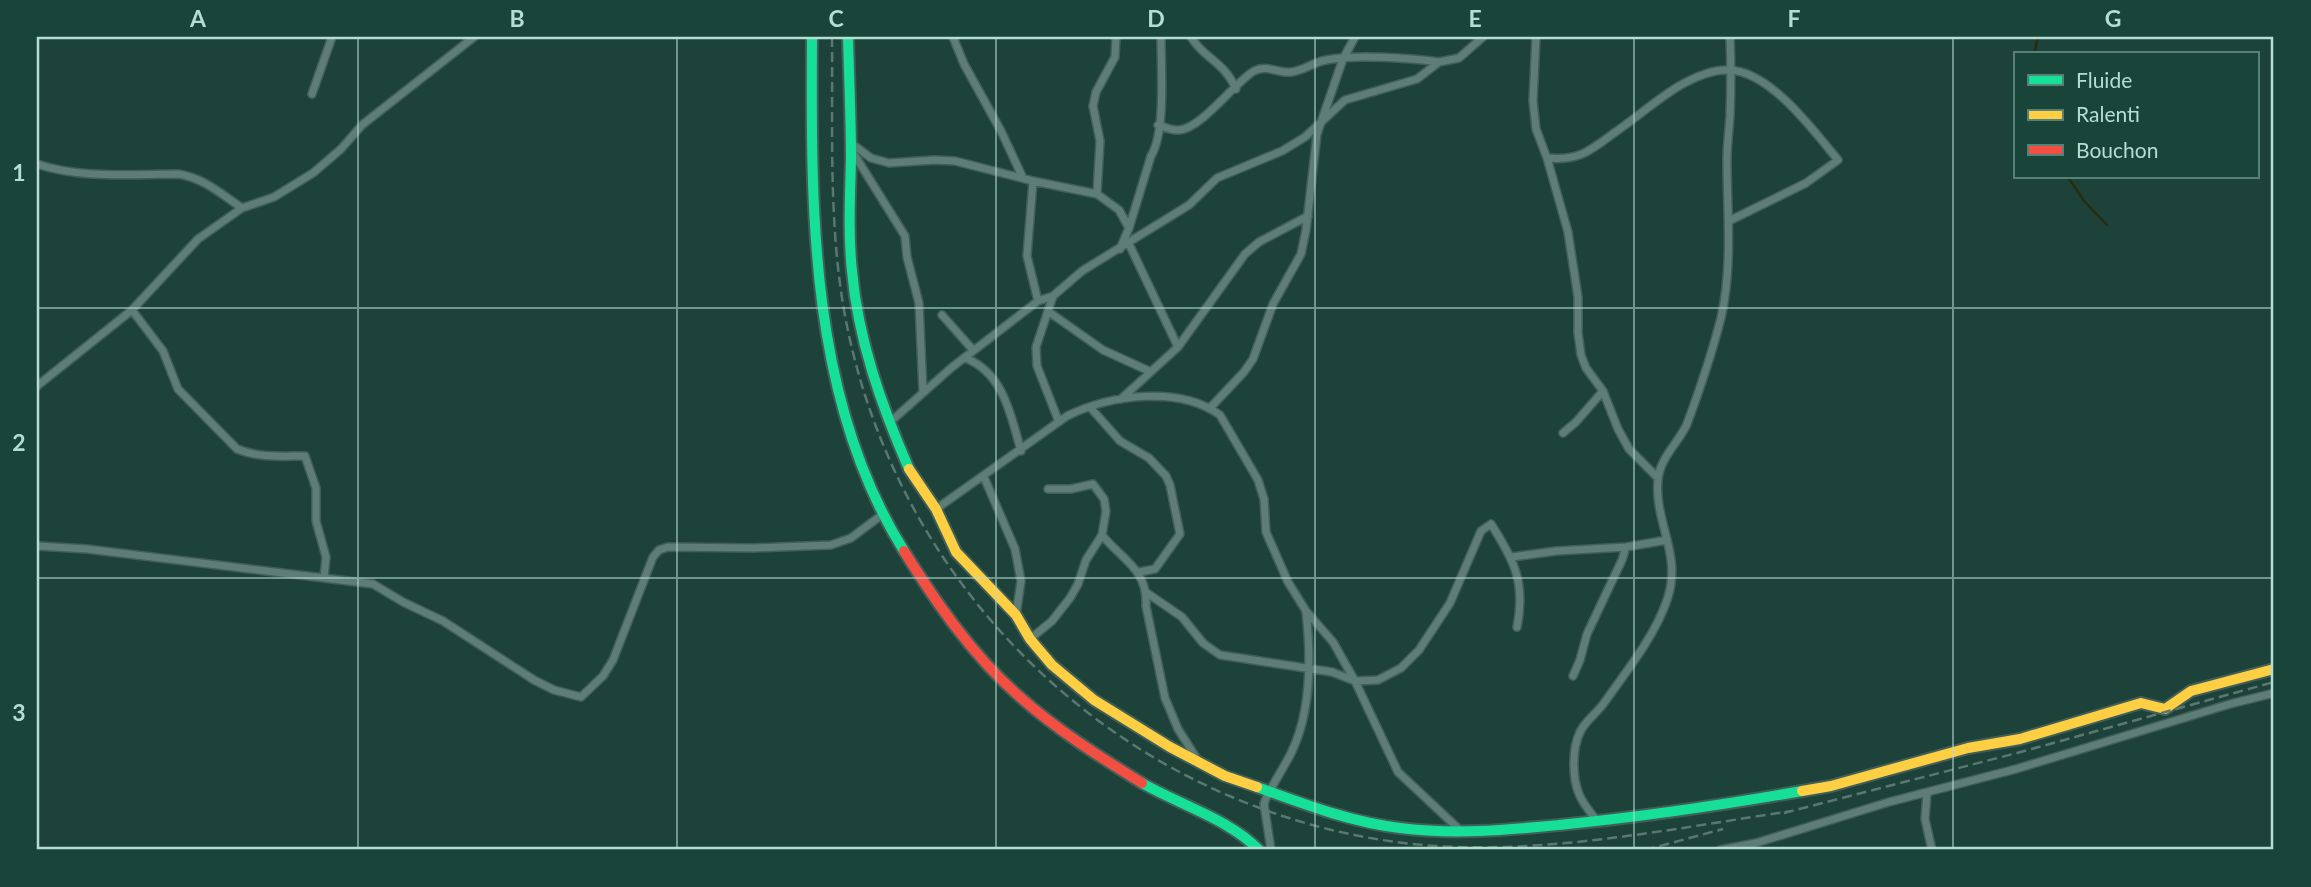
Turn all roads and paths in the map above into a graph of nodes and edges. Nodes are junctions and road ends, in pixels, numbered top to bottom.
1 (332, 37) edge
2 (474, 37) edge
3 (812, 37) edge
4 (848, 37) edge
5 (953, 37) edge
6 (1116, 37) edge
7 (1161, 37) edge
8 (1191, 37) edge
9 (1355, 37) edge
10 (1483, 37) edge
11 (1536, 37) edge
12 (1730, 37) edge
13 (1343, 59) junction
14 (1439, 62) junction
15 (1731, 70) junction
16 (1236, 89) junction
17 (312, 94) dead end
18 (1322, 122) junction
19 (1158, 125) junction
20 (850, 146) junction
21 (1547, 158) junction
22 (37, 164) edge
23 (1022, 176) junction
24 (1033, 181) junction
25 (1097, 194) junction
26 (242, 208) junction
27 (1308, 216) junction
28 (1729, 221) junction
29 (1129, 228) junction
30 (1129, 244) junction
31 (1120, 249) junction
32 (1053, 296) junction
33 (1038, 301) junction
34 (132, 310) junction
35 (1049, 312) junction
36 (942, 315) dead end
37 (1178, 347) junction
38 (973, 350) junction
39 (965, 358) junction
40 (1149, 372) junction
41 (37, 387) edge
42 (1604, 391) junction
43 (923, 392) junction
44 (1121, 400) junction
45 (1090, 407) junction
46 (1210, 408) junction
47 (1059, 422) junction
48 (890, 423) junction
49 (1563, 432) dead end
50 (1021, 451) junction
51 (984, 477) junction
52 (1658, 478) junction
53 (1048, 489) dead end
54 (936, 509) junction
55 (883, 514) junction
56 (1102, 535) junction
57 (1667, 540) junction
58 (37, 546) edge
59 (1626, 547) junction
60 (1512, 557) junction
61 (1139, 572) junction
62 (324, 578) junction
63 (1147, 593) junction
64 (1306, 611) junction
65 (1016, 615) junction
66 (1517, 627) dead end
67 (1030, 639) junction
68 (2274, 669) edge
69 (1308, 670) junction
70 (1573, 676) dead end
71 (1355, 681) junction
72 (2274, 693) edge
73 (1199, 762) junction
74 (1270, 792) junction
75 (1927, 793) junction
76 (1597, 821) junction
77 (1462, 832) junction
78 (1756, 847) edge
79 (1259, 850) edge
80 (1271, 850) edge
81 (1720, 850) edge
82 (1931, 850) edge

1 - 17 street
2 - 26 street
3 - 55 street
4 - 20 street
5 - 23 street
6 - 25 street
7 - 19 street
8 - 16 street
9 - 13 street
10 - 14 street
11 - 21 street
12 - 15 street
13 - 14 street
13 - 16 street
13 - 18 street
14 - 18 street
15 - 21 street
15 - 28 street
15 - 28 street
16 - 19 street
18 - 27 street
18 - 30 street
19 - 29 street
20 - 23 street
20 - 43 street
20 - 48 street
21 - 42 street
22 - 26 street
23 - 24 street
24 - 25 street
24 - 33 street
25 - 29 street
26 - 34 street
27 - 37 street
27 - 46 street
28 - 52 street
29 - 31 street
30 - 31 street
30 - 37 street
31 - 32 street
32 - 33 street
32 - 35 street
33 - 38 street
34 - 41 street
34 - 62 street
35 - 40 street
35 - 47 street
36 - 38 street
37 - 40 street
38 - 39 street
39 - 43 street
39 - 50 street
40 - 44 street
42 - 49 street
42 - 52 street
43 - 48 street
44 - 45 street
44 - 46 street
45 - 47 street
45 - 61 street
46 - 64 street
47 - 50 street
48 - 54 street
50 - 51 street
51 - 54 street
51 - 65 street
52 - 57 street
53 - 56 street
54 - 65 street
55 - 62 street
55 - 79 street
56 - 61 street
56 - 67 street
57 - 59 street
57 - 76 street
58 - 62 street
59 - 60 street
59 - 70 street
60 - 66 street
60 - 71 street
61 - 63 street
63 - 69 street
63 - 73 street
64 - 69 street
64 - 71 street
65 - 67 street
67 - 73 street
68 - 76 street
69 - 71 street
69 - 74 street
71 - 77 street
72 - 75 street
73 - 74 street
74 - 77 street
74 - 80 street
75 - 78 street
75 - 82 street
76 - 77 street
78 - 81 street

